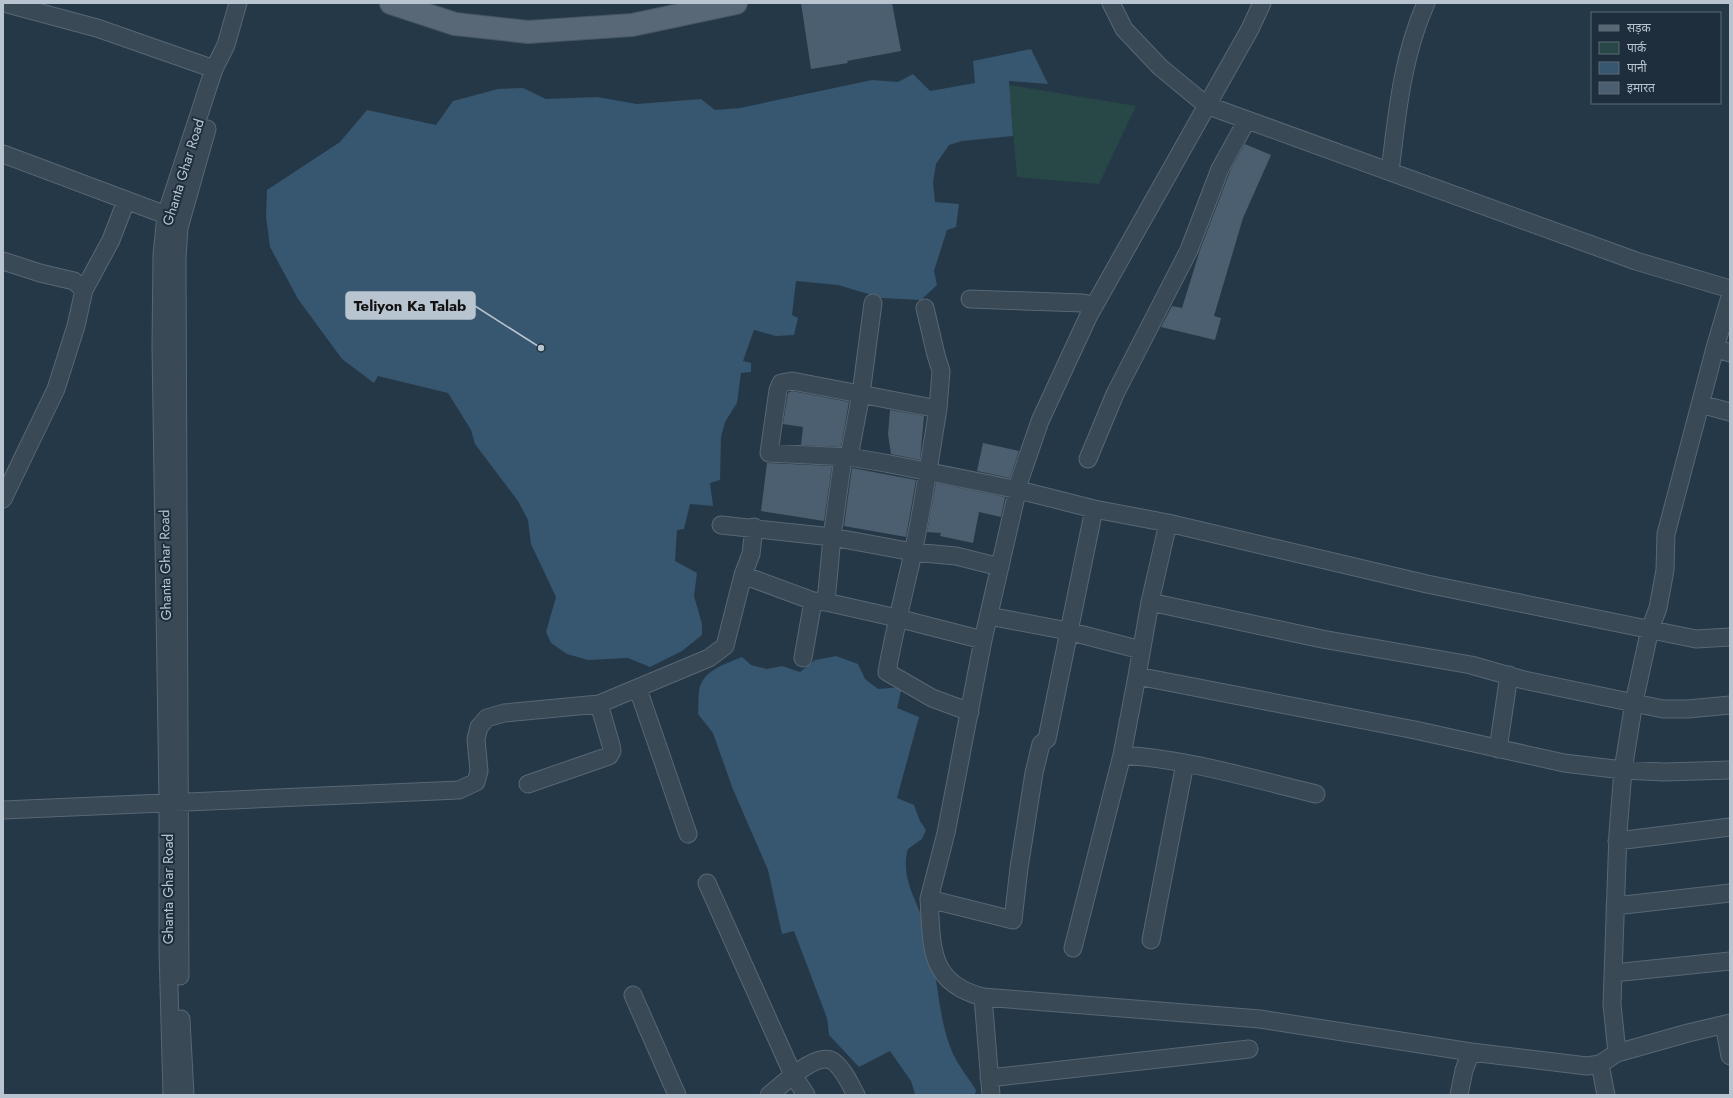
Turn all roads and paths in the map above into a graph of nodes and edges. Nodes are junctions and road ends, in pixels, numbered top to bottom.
1 (4, 3) edge
2 (238, 3) edge
3 (391, 3) edge
4 (736, 3) edge
5 (1111, 3) edge
6 (1262, 3) edge
7 (1426, 3) edge
8 (226, 45) junction
9 (214, 69) junction
10 (1206, 105) junction
11 (1247, 120) junction
12 (3, 154) edge
13 (1390, 172) junction
14 (126, 201) junction
15 (166, 216) junction
16 (3, 261) edge
17 (1730, 289) edge
18 (84, 290) junction
19 (1730, 297) edge
20 (970, 299) dead end
21 (873, 303) dead end
22 (1094, 306) junction
23 (925, 308) dead end
24 (1722, 351) edge
25 (861, 394) junction
26 (1700, 404) junction
27 (938, 409) junction
28 (1730, 412) edge
29 (846, 458) junction
30 (1088, 459) dead end
31 (927, 471) junction
32 (1019, 490) junction
33 (3, 499) edge
34 (1094, 510) junction
35 (1168, 523) junction
36 (721, 525) dead end
37 (754, 527) junction
38 (832, 537) junction
39 (913, 552) junction
40 (1000, 567) junction
41 (743, 575) junction
42 (819, 602) junction
43 (1150, 602) junction
44 (989, 616) junction
45 (897, 618) junction
46 (1650, 629) junction
47 (1068, 631) junction
48 (1730, 637) edge
49 (983, 640) junction
50 (1141, 650) junction
51 (802, 658) dead end
52 (1509, 675) junction
53 (1137, 676) junction
54 (638, 689) junction
55 (1634, 702) junction
56 (599, 704) junction
57 (1730, 705) edge
58 (970, 712) junction
59 (1498, 749) junction
60 (1122, 756) junction
61 (1185, 763) junction
62 (1623, 770) junction
63 (1730, 770) edge
64 (528, 784) dead end
65 (1316, 794) dead end
66 (174, 803) junction
67 (3, 810) edge
68 (1730, 827) edge
69 (688, 834) dead end
70 (1617, 841) junction
71 (707, 883) dead end
72 (1730, 893) edge
73 (929, 899) junction
74 (1615, 906) junction
75 (1151, 940) dead end
76 (1073, 948) dead end
77 (1730, 962) edge
78 (1613, 974) junction
79 (633, 995) dead end
80 (983, 997) junction
81 (1727, 1024) edge
82 (1249, 1049) dead end
83 (1471, 1052) junction
84 (1617, 1054) junction
85 (1730, 1056) edge
86 (1600, 1064) junction
87 (793, 1075) junction
88 (989, 1078) junction
89 (172, 1095) edge
90 (185, 1095) edge
91 (677, 1095) edge
92 (768, 1095) edge
93 (806, 1095) edge
94 (856, 1095) edge
95 (991, 1095) edge
96 (1459, 1095) edge
97 (1606, 1095) edge

1 - 9 street
2 - 8 street, Ghanta Ghar Road
3 - 4 main road
5 - 10 street
6 - 10 street
7 - 13 street
8 - 9 street, Ghanta Ghar Road
8 - 66 street, Ghanta Ghar Road
9 - 15 street, Ghanta Ghar Road
10 - 11 street
10 - 22 street
11 - 13 street
11 - 30 street
12 - 14 street
13 - 17 street
14 - 15 street
14 - 18 street
15 - 66 street, Ghanta Ghar Road
16 - 18 street
18 - 33 street
19 - 24 street
20 - 22 street
21 - 25 street
22 - 32 street
23 - 27 street
24 - 26 street
25 - 27 street
25 - 29 street
25 - 29 street
26 - 28 street
26 - 46 street
27 - 31 street
29 - 31 street
29 - 38 street
31 - 32 street
31 - 39 street
32 - 34 street
32 - 40 street
34 - 35 street
34 - 47 street
35 - 43 street
35 - 46 street
36 - 37 street
37 - 38 street
37 - 41 street
38 - 39 street
38 - 42 street
39 - 40 street
39 - 45 street
40 - 44 street
41 - 42 street
41 - 54 street
42 - 45 street
42 - 51 street
43 - 50 street
43 - 52 street
44 - 47 street
44 - 49 street
45 - 49 street
45 - 58 street
46 - 48 street
46 - 55 street
47 - 50 street
47 - 73 street
49 - 58 street
50 - 53 street
52 - 55 street
52 - 59 street
53 - 59 street
53 - 60 street
54 - 56 street
54 - 69 street
55 - 57 street
55 - 62 street
56 - 64 street
56 - 66 street
58 - 73 street
59 - 62 street
60 - 61 street
60 - 76 street
61 - 65 street
61 - 75 street
62 - 63 street
62 - 70 street
66 - 67 street
66 - 89 street, Ghanta Ghar Road
66 - 90 street, Ghanta Ghar Road
68 - 70 street
70 - 74 street
71 - 87 street
72 - 74 street
73 - 80 street
74 - 78 street
77 - 78 street
78 - 84 street
79 - 91 street
80 - 83 street
80 - 88 street
81 - 84 street
81 - 85 street
82 - 88 street
83 - 86 street
83 - 96 street
84 - 86 street
86 - 97 street
87 - 92 street
87 - 93 street
87 - 94 street
88 - 95 street

